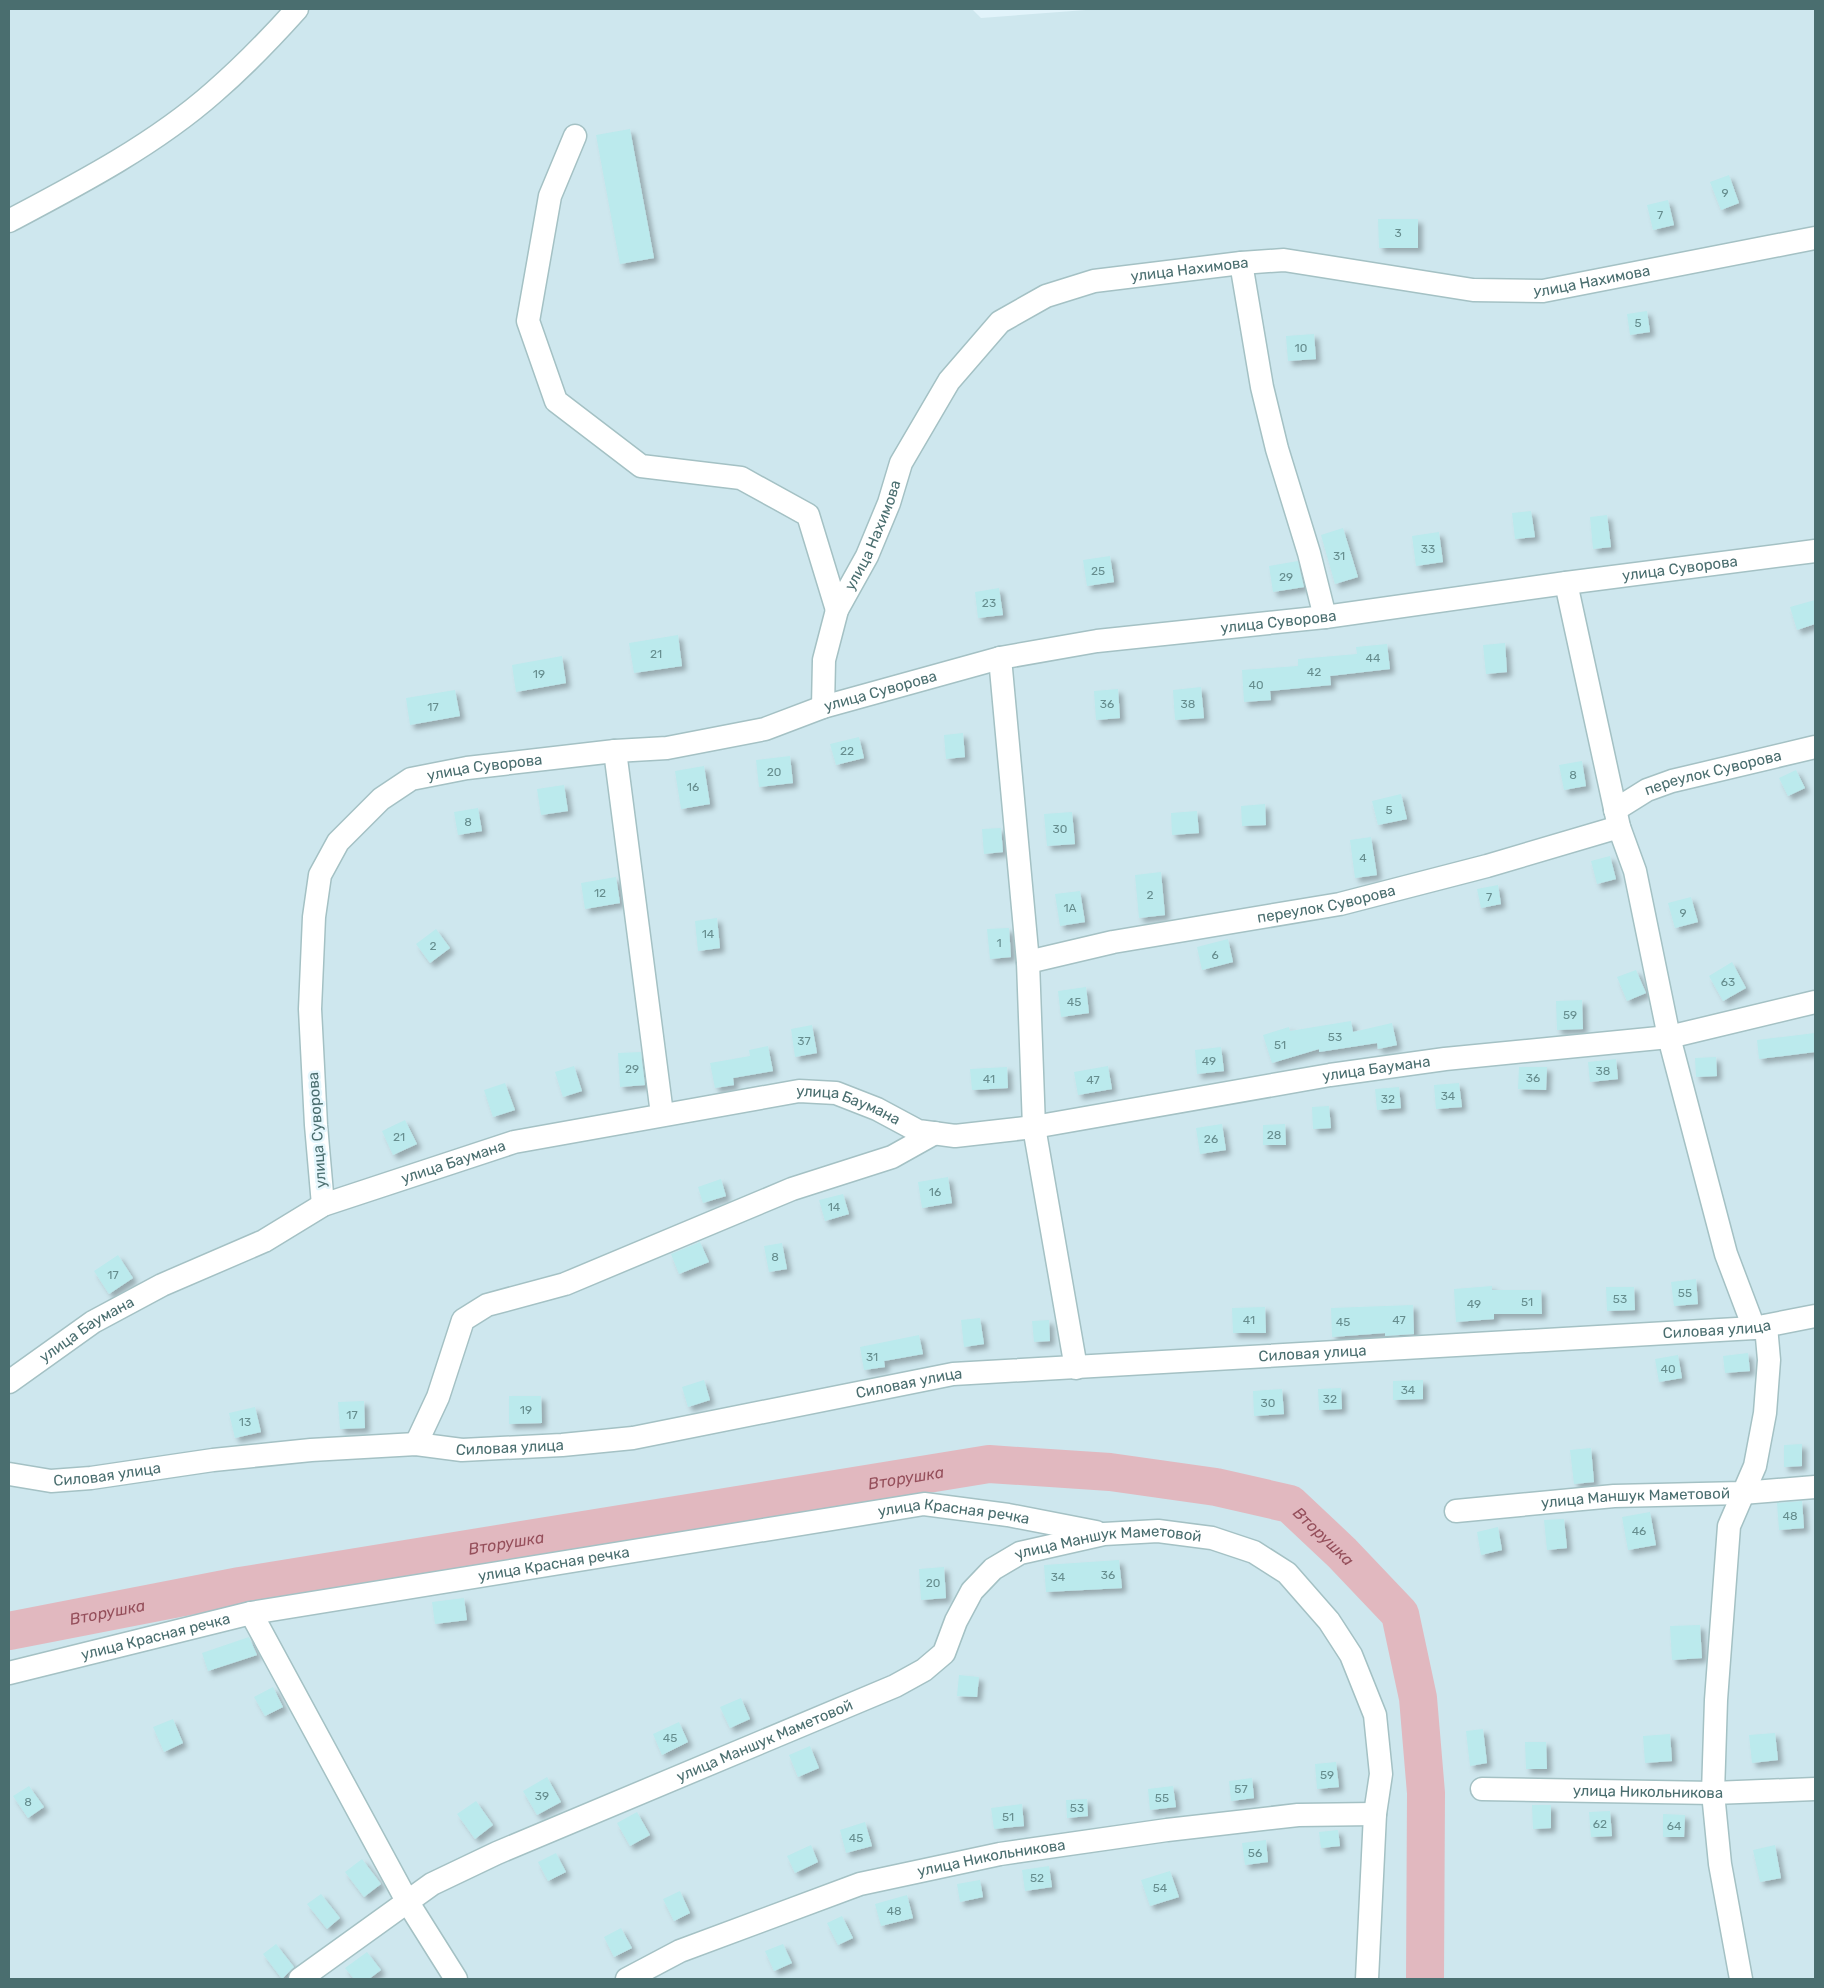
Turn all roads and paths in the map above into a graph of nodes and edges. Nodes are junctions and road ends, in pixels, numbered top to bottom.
1 (297, 9) edge
2 (575, 136) dead end
3 (9, 220) edge
4 (1815, 238) edge
5 (1241, 263) junction
6 (1815, 551) edge
7 (1566, 583) junction
8 (838, 610) junction
9 (1325, 617) junction
10 (1000, 658) junction
11 (823, 707) junction
12 (1815, 747) edge
13 (615, 751) junction
14 (1617, 819) junction
15 (1028, 962) junction
16 (1815, 1002) edge
17 (1669, 1037) junction
18 (662, 1114) junction
19 (1034, 1127) junction
20 (935, 1133) junction
21 (322, 1205) junction
22 (1815, 1316) edge
23 (1760, 1327) junction
24 (1076, 1368) junction
25 (9, 1382) edge
26 (416, 1444) junction
27 (9, 1474) edge
28 (1815, 1487) edge
29 (1742, 1493) junction
30 (1456, 1511) dead end
31 (1104, 1534) junction
32 (251, 1613) junction
33 (9, 1673) edge
34 (1482, 1789) dead end
35 (1815, 1789) edge
36 (1713, 1793) junction
37 (1375, 1814) junction
38 (407, 1901) junction
39 (300, 1979) edge
40 (456, 1979) edge
41 (626, 1979) edge
42 (1367, 1979) edge
43 (1741, 1979) edge

1 - 3 street
2 - 8 street
4 - 5 street, улица Нахимова
5 - 8 street, улица Нахимова
5 - 9 street
6 - 7 street, улица Суворова
7 - 9 street, улица Суворова
7 - 14 street
8 - 11 street, улица Нахимова
9 - 10 street, улица Суворова
10 - 11 street, улица Суворова
10 - 15 street
11 - 13 street, улица Суворова
12 - 14 street, переулок Суворова
13 - 18 street
13 - 21 street, улица Суворова
14 - 15 street, переулок Суворова
14 - 17 street
15 - 19 street
16 - 17 street, улица Баумана
17 - 19 street, улица Баумана
17 - 23 street
18 - 20 street, улица Баумана
18 - 21 street, улица Баумана
19 - 20 street, улица Баумана
19 - 24 street
20 - 26 street, улица Баумана
21 - 25 street, улица Баумана
22 - 23 street, Силовая улица
23 - 24 street, Силовая улица
23 - 29 street
24 - 26 street, Силовая улица
26 - 27 street, Силовая улица
28 - 29 street, улица Маншук Маметовой
29 - 30 street, улица Маншук Маметовой
29 - 36 street
31 - 32 street, улица Красная речка
31 - 37 street, улица Маншук Маметовой
31 - 38 street, улица Маншук Маметовой
32 - 33 street, улица Красная речка
32 - 38 street
34 - 36 street, улица Никольникова
35 - 36 street, улица Никольникова
36 - 43 street
37 - 41 street, улица Никольникова
37 - 42 street, улица Маншук Маметовой
38 - 39 street, улица Маншук Маметовой
38 - 40 street

